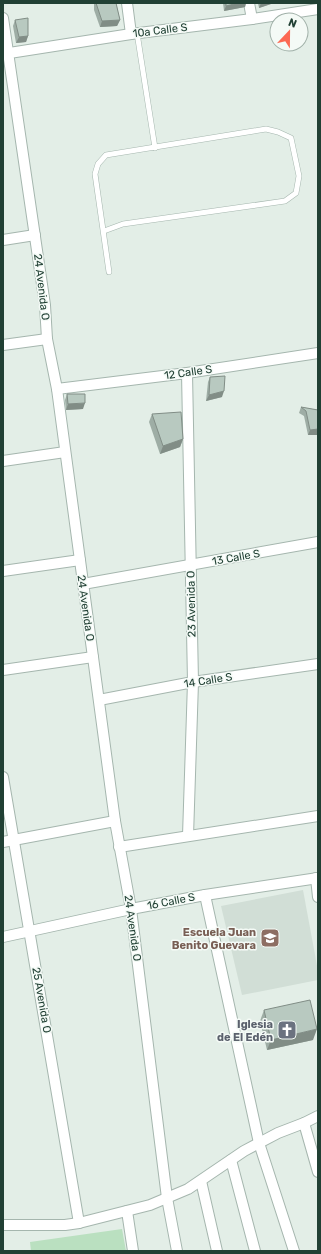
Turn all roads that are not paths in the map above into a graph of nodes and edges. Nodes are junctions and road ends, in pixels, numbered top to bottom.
1 (127, 3) edge
2 (249, 3) edge
3 (318, 9) edge
4 (3, 18) edge
5 (252, 19) junction
6 (134, 34) junction
7 (6, 54) edge
8 (154, 148) junction
9 (104, 230) junction
10 (35, 235) junction
11 (3, 240) edge
12 (109, 272) dead end
13 (48, 339) junction
14 (3, 345) edge
15 (318, 353) edge
16 (186, 373) junction
17 (57, 389) junction
18 (65, 452) junction
19 (3, 461) edge
20 (318, 542) edge
21 (80, 560) junction
22 (191, 565) junction
23 (3, 571) edge
24 (83, 584) junction
25 (93, 657) junction
26 (318, 664) edge
27 (3, 670) edge
28 (193, 682) junction
29 (99, 700) junction
30 (3, 777) edge
31 (318, 816) edge
32 (115, 821) junction
33 (188, 836) junction
34 (8, 840) edge
35 (119, 847) junction
36 (317, 878) edge
37 (205, 895) junction
38 (318, 897) edge
39 (130, 909) junction
40 (30, 932) junction
41 (3, 937) edge
42 (318, 1116) edge
43 (304, 1124) junction
44 (259, 1143) junction
45 (231, 1160) junction
46 (318, 1172) edge
47 (200, 1181) junction
48 (167, 1198) junction
49 (127, 1211) junction
50 (79, 1223) junction
51 (3, 1226) edge
52 (133, 1251) edge
53 (177, 1251) edge
54 (217, 1251) edge
55 (255, 1251) edge
56 (294, 1251) edge

1 - 6 street
2 - 5 street
3 - 5 street, 10a Calle S
4 - 7 street, 24 Avenida O
5 - 6 street, 10a Calle S
6 - 7 street, 10a Calle S
6 - 8 lane
7 - 10 street, 24 Avenida O
8 - 9 lane
8 - 9 lane
9 - 12 lane
10 - 11 street
10 - 13 street, 24 Avenida O
13 - 14 street
13 - 17 street, 24 Avenida O
15 - 16 street, 12 Calle S
16 - 17 street, 12 Calle S
16 - 22 street, 23 Avenida O
17 - 18 street, 24 Avenida O
18 - 19 street
18 - 21 street, 24 Avenida O
20 - 22 street, 13 Calle S
21 - 23 street
21 - 24 street, 24 Avenida O
22 - 24 street, 13 Calle S
22 - 28 street, 23 Avenida O
24 - 25 street, 24 Avenida O
25 - 27 street
25 - 29 street, 24 Avenida O
26 - 28 street, 14 Calle S
28 - 29 street, 14 Calle S
28 - 33 street, 23 Avenida O
29 - 32 street, 24 Avenida O
30 - 34 street, 25 Avenida O
31 - 33 street
32 - 34 street
32 - 35 street, 24 Avenida O
33 - 35 street
34 - 40 street, 25 Avenida O
35 - 39 street, 24 Avenida O
36 - 37 street, 16 Calle S
36 - 38 street
37 - 39 street, 16 Calle S
37 - 44 street
39 - 40 street, 16 Calle S
39 - 48 street, 24 Avenida O
40 - 41 street, 16 Calle S
40 - 50 street, 25 Avenida O
42 - 43 street
43 - 44 street
43 - 46 street
44 - 45 street
44 - 56 street
45 - 47 street
45 - 55 street
47 - 48 street
47 - 54 street
48 - 49 street
48 - 53 street, 24 Avenida O
49 - 50 street
49 - 52 street
50 - 51 street

